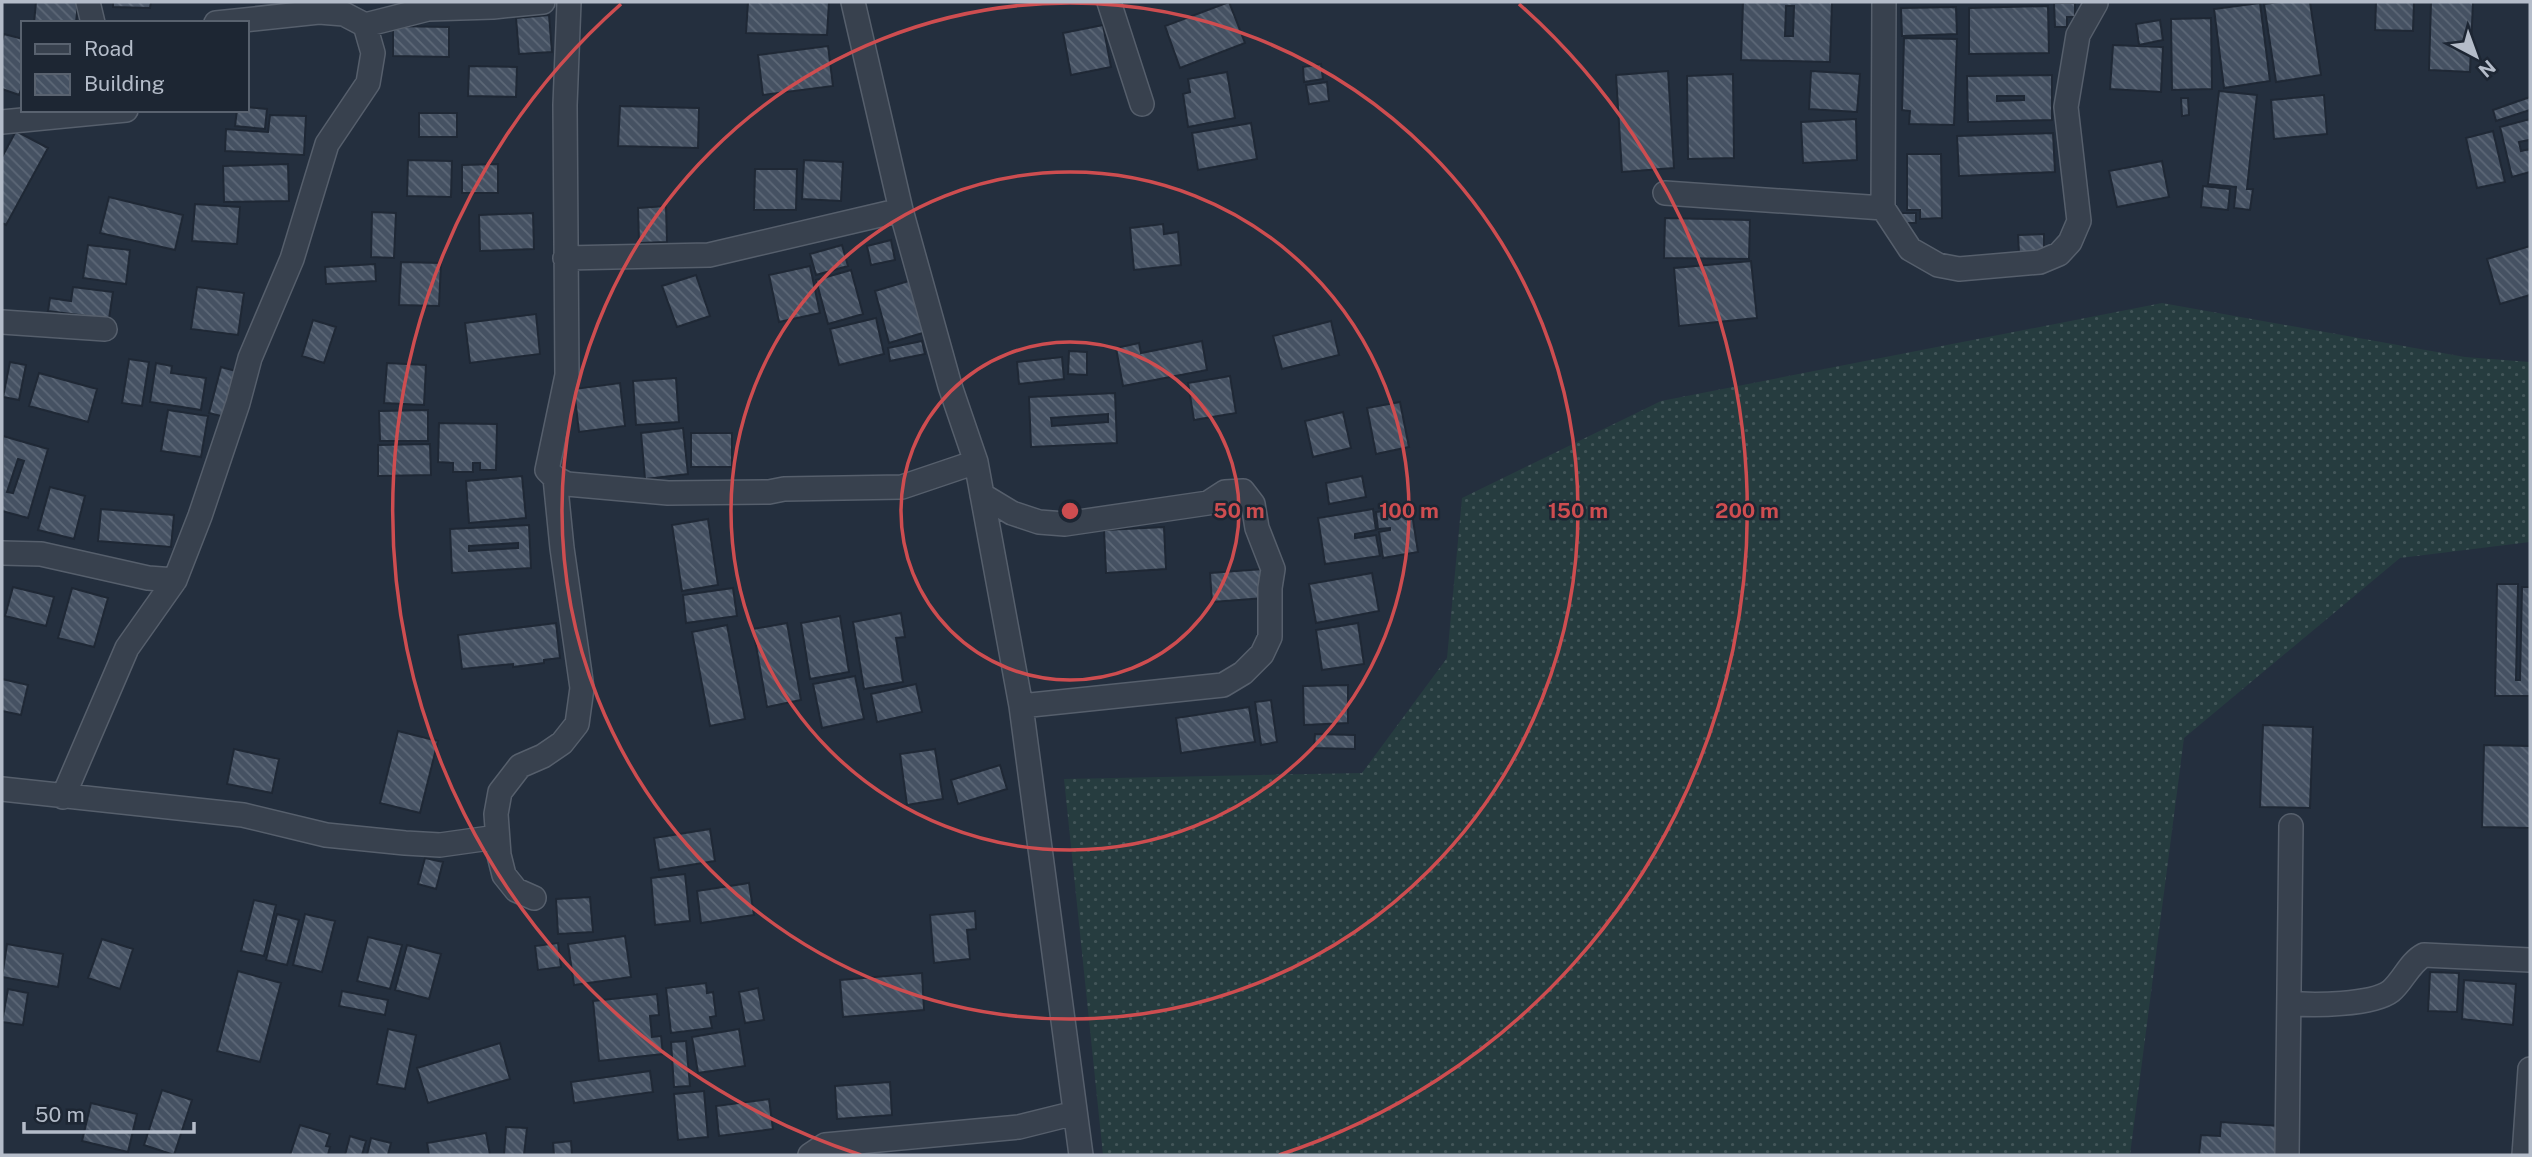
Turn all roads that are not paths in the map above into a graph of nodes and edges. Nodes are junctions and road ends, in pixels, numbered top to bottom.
1 (88, 2) edge
2 (543, 2) edge
3 (569, 2) edge
4 (853, 2) edge
5 (1109, 2) edge
6 (1884, 2) edge
7 (2102, 2) edge
8 (319, 7) edge
9 (93, 21) edge
10 (229, 21) edge
11 (366, 25) junction
12 (1142, 104) dead end
13 (105, 112) edge
14 (2, 122) edge
15 (1665, 193) dead end
16 (1883, 208) junction
17 (901, 210) junction
18 (565, 258) junction
19 (2, 322) edge
20 (105, 329) dead end
21 (976, 463) junction
22 (555, 478) junction
23 (982, 495) junction
24 (2, 553) edge
25 (175, 580) junction
26 (1021, 706) junction
27 (2, 789) edge
28 (64, 797) junction
29 (2291, 826) dead end
30 (498, 837) junction
31 (534, 898) dead end
32 (2530, 960) edge
33 (2289, 1003) junction
34 (2530, 1069) edge
35 (1075, 1113) junction
36 (810, 1155) edge
37 (1081, 1155) edge
38 (2287, 1155) edge
39 (2524, 1155) edge

1 - 9 street
2 - 11 street
3 - 18 street
4 - 17 street
5 - 12 street
6 - 16 street
7 - 16 street
8 - 10 street
8 - 11 street
11 - 25 street
13 - 14 street
15 - 16 street
17 - 18 street
17 - 21 street
18 - 22 street
19 - 20 street
21 - 22 street
21 - 23 street
22 - 30 street
23 - 26 street
23 - 26 street
24 - 25 street
25 - 28 street
26 - 35 street
27 - 28 street
28 - 30 street
29 - 33 street
30 - 31 street
32 - 33 street
33 - 38 street
34 - 39 street
35 - 36 street
35 - 37 street

